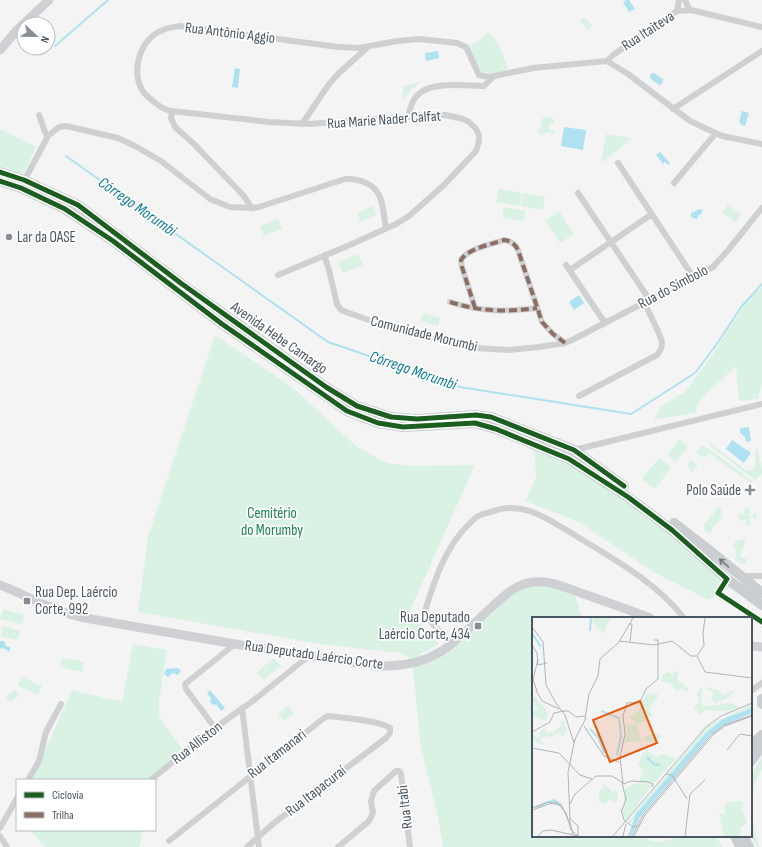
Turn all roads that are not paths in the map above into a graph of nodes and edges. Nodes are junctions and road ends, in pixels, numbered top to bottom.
1 (49, 0) edge
2 (679, 0) edge
3 (685, 0) edge
4 (689, 9) junction
5 (677, 11) junction
6 (762, 27) edge
7 (368, 46) junction
8 (0, 50) edge
9 (762, 51) edge
10 (607, 61) junction
11 (494, 76) junction
12 (673, 109) junction
13 (172, 111) junction
14 (39, 115) dead end
15 (408, 117) junction
16 (302, 124) junction
17 (715, 134) junction
18 (48, 136) junction
19 (762, 144) edge
20 (618, 163) dead end
21 (0, 172) edge
22 (0, 181) edge
23 (674, 183) dead end
24 (22, 184) junction
25 (578, 192) dead end
26 (252, 208) junction
27 (762, 208) edge
28 (652, 214) junction
29 (386, 228) junction
30 (611, 242) junction
31 (324, 256) junction
32 (278, 275) dead end
33 (694, 278) junction
34 (646, 301) junction
35 (450, 302) dead end
36 (475, 308) junction
37 (537, 308) junction
38 (605, 323) junction
39 (565, 343) junction
40 (579, 396) dead end
41 (762, 404) edge
42 (572, 454) junction
43 (740, 576) junction
44 (762, 576) edge
45 (0, 585) edge
46 (758, 591) edge
47 (762, 605) edge
48 (647, 617) edge
49 (683, 617) edge
50 (235, 644) junction
51 (452, 645) junction
52 (310, 655) junction
53 (762, 683) edge
54 (752, 690) edge
55 (762, 700) edge
56 (61, 704) dead end
57 (762, 704) edge
58 (242, 708) junction
59 (216, 728) junction
60 (762, 735) edge
61 (386, 738) joint
62 (752, 745) edge
63 (762, 746) edge
64 (752, 760) edge
65 (250, 775) junction
66 (29, 779) edge
67 (152, 779) dead end
68 (16, 800) edge
69 (0, 828) edge
70 (0, 836) edge
71 (258, 837) junction
72 (735, 837) edge
73 (744, 837) edge
74 (169, 841) dead end
75 (7, 847) edge
76 (247, 847) edge
77 (259, 847) edge
78 (338, 847) edge
79 (410, 847) edge
80 (740, 847) edge
81 (749, 847) edge

1 - 8 street
2 - 5 street
3 - 4 street
4 - 5 street, Rua Itaiteva
4 - 6 street, Rua Itaiteva
5 - 10 street, Rua Itaiteva
7 - 11 street, Rua Antônio Aggio
7 - 13 street, Rua Antônio Aggio
7 - 16 street
9 - 12 street
10 - 11 street
10 - 12 street
11 - 15 street
12 - 17 street
13 - 16 street, Rua Marie Nader Calfat
13 - 26 street
14 - 18 street
15 - 16 street, Rua Marie Nader Calfat
15 - 29 street, Rua Marie Nader Calfat
17 - 19 street
17 - 23 street
18 - 24 street
18 - 26 street
20 - 28 street
21 - 24 main road, Avenida Hebe Camargo
22 - 24 main road, Avenida Hebe Camargo
24 - 42 main road, Avenida Hebe Camargo
25 - 30 street
26 - 29 street
27 - 33 street, Rua do Símbolo
28 - 30 street
28 - 33 street
29 - 31 street, Rua Marie Nader Calfat
30 - 34 street
30 - 38 street
31 - 32 street, Rua Marie Nader Calfat
31 - 39 street, Comunidade Morumbi
33 - 34 street, Rua do Símbolo
34 - 38 street, Rua do Símbolo
34 - 40 street
35 - 36 street
36 - 37 street
36 - 37 street
37 - 39 street
38 - 39 street, Rua do Símbolo
41 - 42 street
43 -> 42 main road, Avenida Hebe Camargo
42 - 46 main road, Avenida Hebe Camargo
43 - 44 street
43 - 46 main road, Avenida Hebe Camargo
45 - 50 street, Rua Deputado Laércio Corte
46 - 47 main road, Avenida Hebe Camargo
48 - 51 street, Rua Deputado Laércio Corte
49 - 51 street
50 - 52 street, Rua Deputado Laércio Corte
50 - 59 street
51 - 52 street, Rua Deputado Laércio Corte
52 - 58 street, Rua Alliston
53 - 54 street
55 - 57 main road
56 - 66 street
58 - 59 street, Rua Alliston
58 - 65 street
59 - 67 street, Rua Alliston
60 - 62 main road
61 - 65 street, Rua Itamanari
61 - 71 street, Rua Itapacuraí
63 - 64 main road
65 - 71 street
65 - 74 street, Rua Itamanari
68 - 69 street
70 - 75 street
71 - 76 street, Rua Itapacuraí
71 - 77 street
72 - 80 main road
73 - 81 main road
78 - 79 street, Rua Itabi

